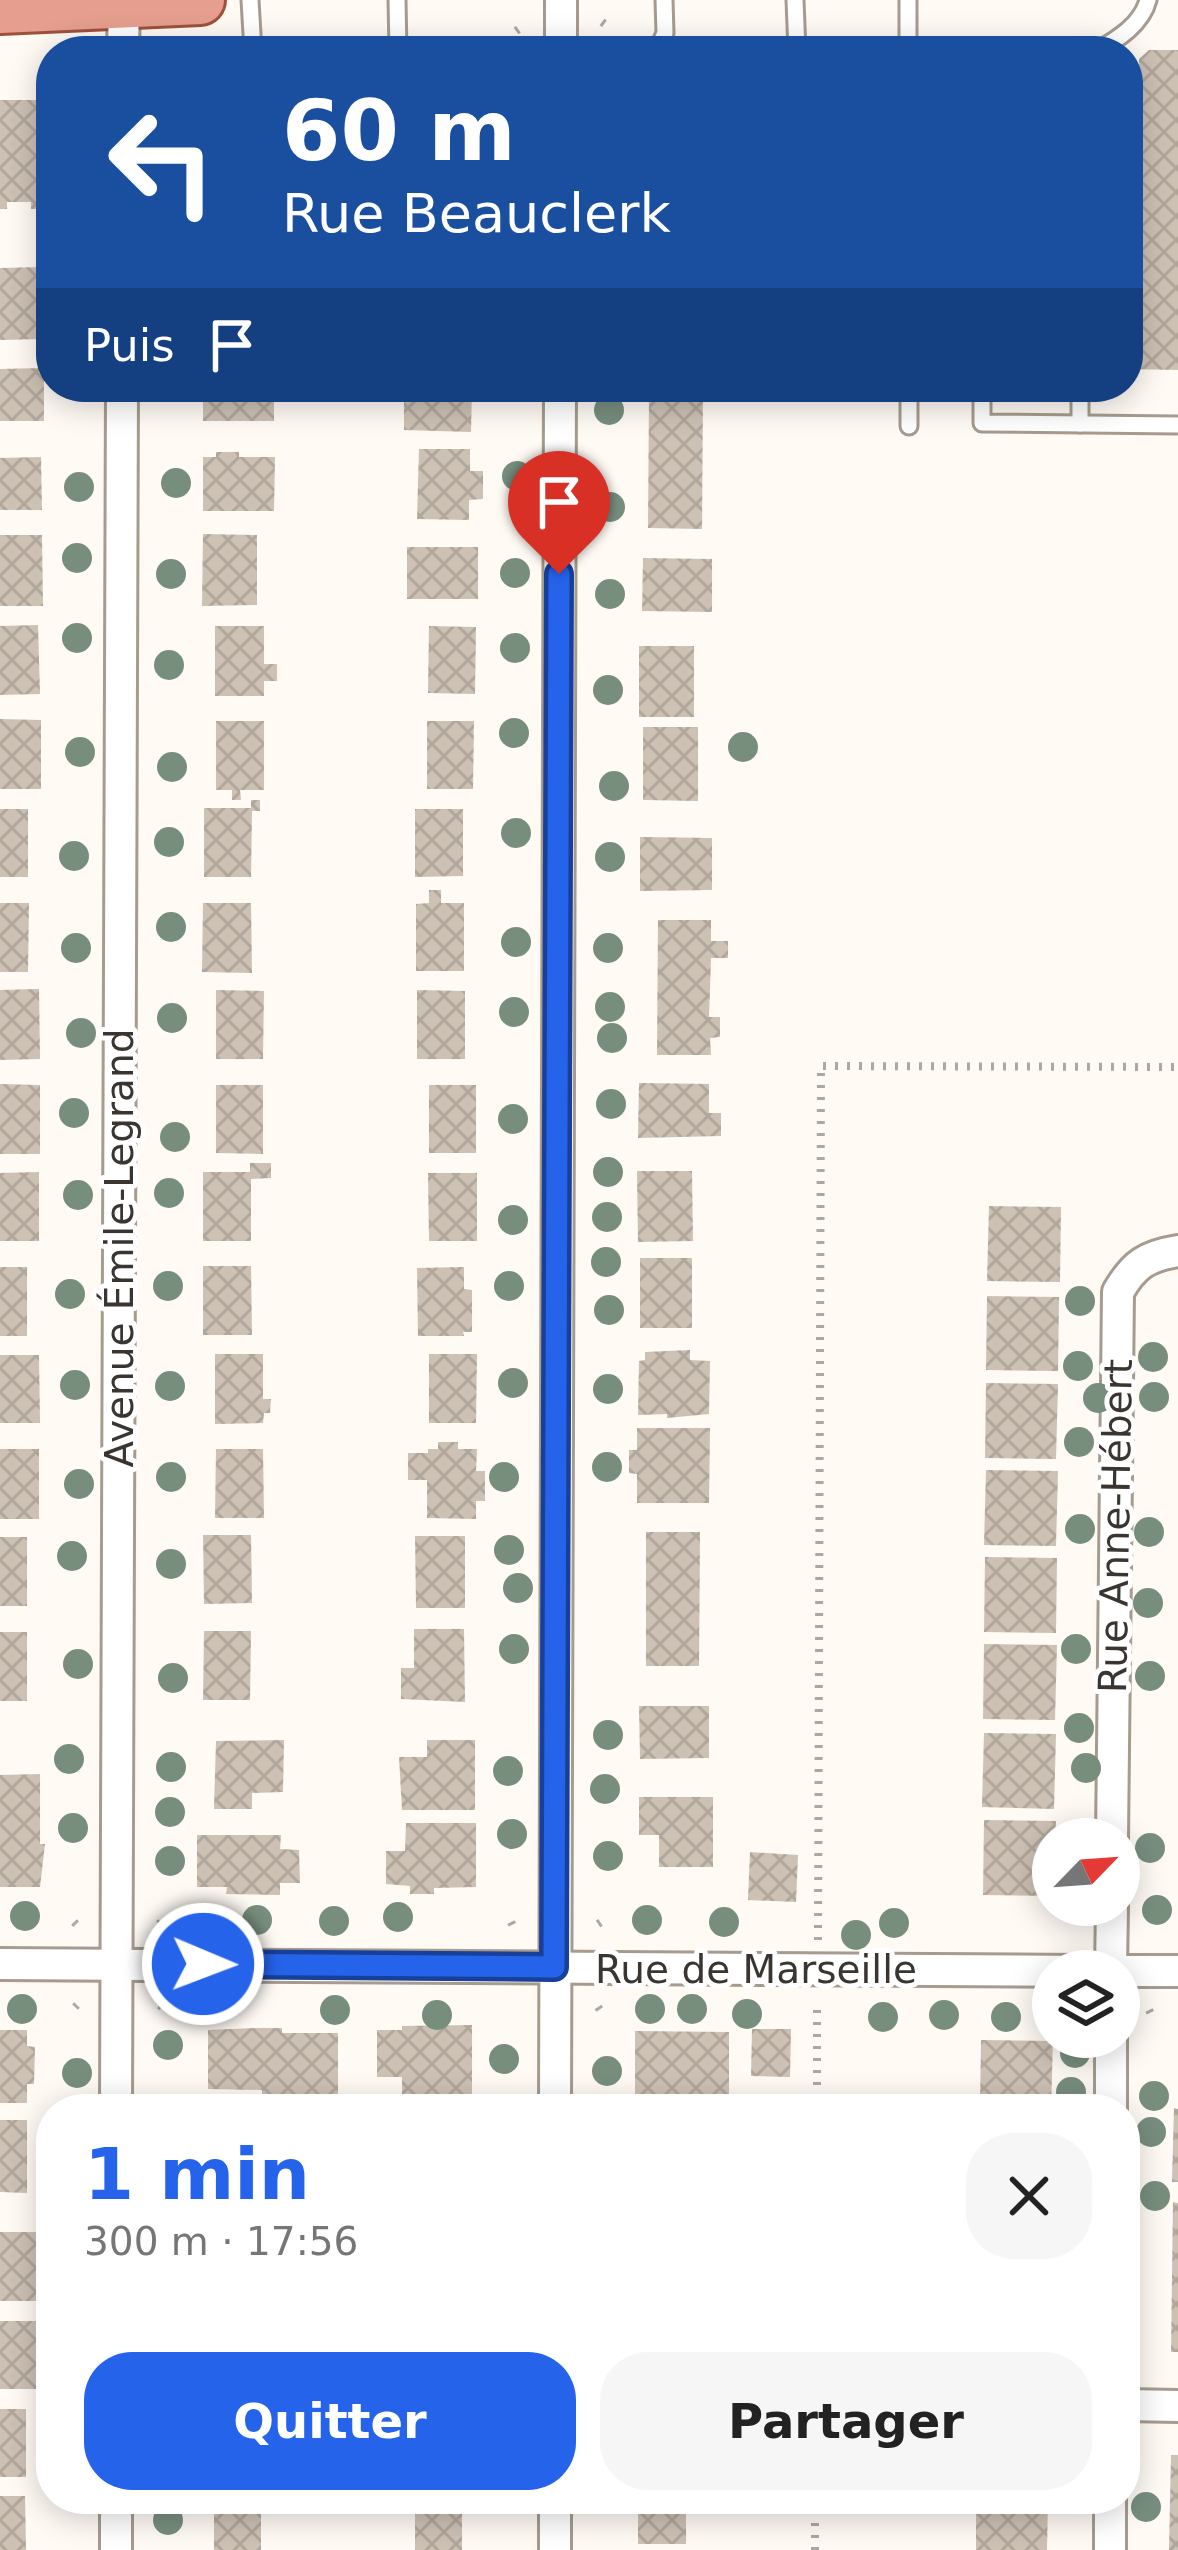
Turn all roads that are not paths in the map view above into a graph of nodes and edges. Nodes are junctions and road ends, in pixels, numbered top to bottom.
1 (200, 0) edge
2 (250, 0) edge
3 (397, 0) edge
4 (561, 0) edge
5 (664, 0) edge
6 (795, 0) edge
7 (908, 0) edge
8 (1148, 0) edge
9 (0, 9) edge
10 (124, 18) edge
11 (252, 36) edge
12 (398, 36) edge
13 (561, 36) edge
14 (664, 36) edge
15 (796, 36) edge
16 (908, 36) edge
17 (1119, 36) edge
18 (122, 402) edge
19 (560, 402) edge
20 (909, 402) edge
21 (982, 402) edge
22 (1080, 402) edge
23 (1080, 424) junction
24 (1178, 425) edge
25 (909, 426) dead end
26 (1178, 1251) edge
27 (1112, 1818) edge
28 (0, 1964) edge
29 (116, 1964) junction
30 (554, 1967) junction
31 (1032, 1971) edge
32 (1140, 1971) edge
33 (1178, 1971) edge
34 (1111, 2058) edge
35 (116, 2094) edge
36 (555, 2094) edge
37 (1111, 2094) edge
38 (1140, 2405) edge
39 (1178, 2406) edge
40 (116, 2514) edge
41 (555, 2514) edge
42 (1110, 2514) edge
43 (116, 2550) edge
44 (555, 2550) edge
45 (1110, 2550) edge

1 - 10 main road
2 - 11 lane
3 - 12 lane
4 - 13 street
5 - 14 lane
6 - 15 lane
7 - 16 lane
8 - 17 lane
9 - 10 main road
18 - 29 street, Avenue Émile-Legrand
19 - 30 street
20 - 25 lane
21 - 23 lane
22 - 23 lane
23 - 24 lane
26 - 27 street, Rue Anne-Hébert
28 - 29 street, Rue de Marseille
29 - 30 street, Rue de Marseille
29 - 35 street, Avenue Émile-Legrand
30 - 31 street, Rue de Marseille
30 - 36 street
32 - 33 street
34 - 37 street
38 - 39 street
40 - 43 street
41 - 44 street
42 - 45 street

